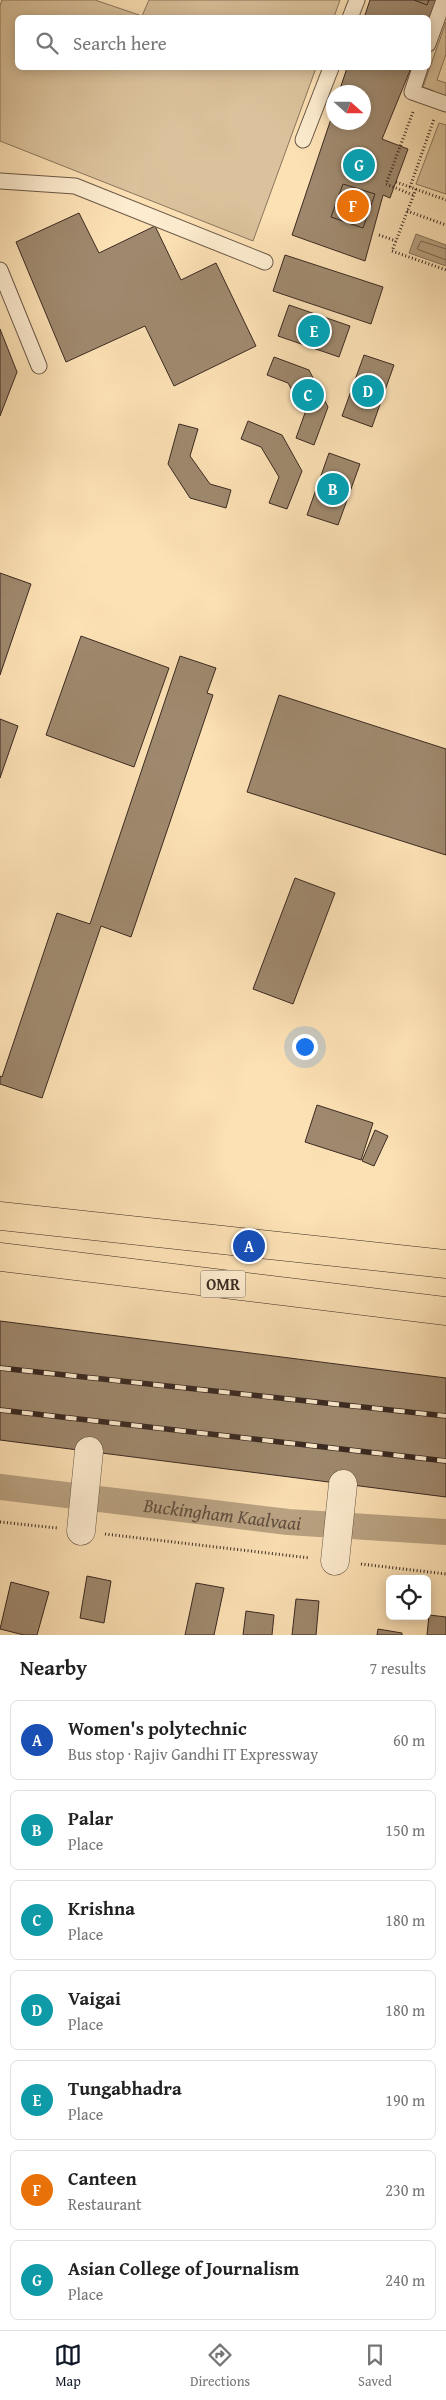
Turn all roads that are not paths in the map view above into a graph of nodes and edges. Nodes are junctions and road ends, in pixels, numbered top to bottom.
1 (357, 0) edge
2 (444, 0) edge
3 (351, 15) edge
4 (431, 36) edge
5 (330, 70) edge
6 (419, 70) edge
7 (443, 103) edge
8 (303, 140) dead end
9 (0, 181) edge
10 (265, 262) dead end
11 (0, 270) edge
12 (40, 366) dead end
13 (0, 1216) edge
14 (0, 1257) edge
15 (446, 1264) edge
16 (446, 1311) edge
17 (89, 1451) dead end
18 (343, 1484) dead end
19 (81, 1531) road end
20 (335, 1561) road end

1 - 3 lane
2 - 4 lane
5 - 8 lane
6 - 7 lane
9 - 10 lane
11 - 12 lane
13 - 15 main road
14 - 16 main road, OMR
17 - 19 street
18 - 20 street

